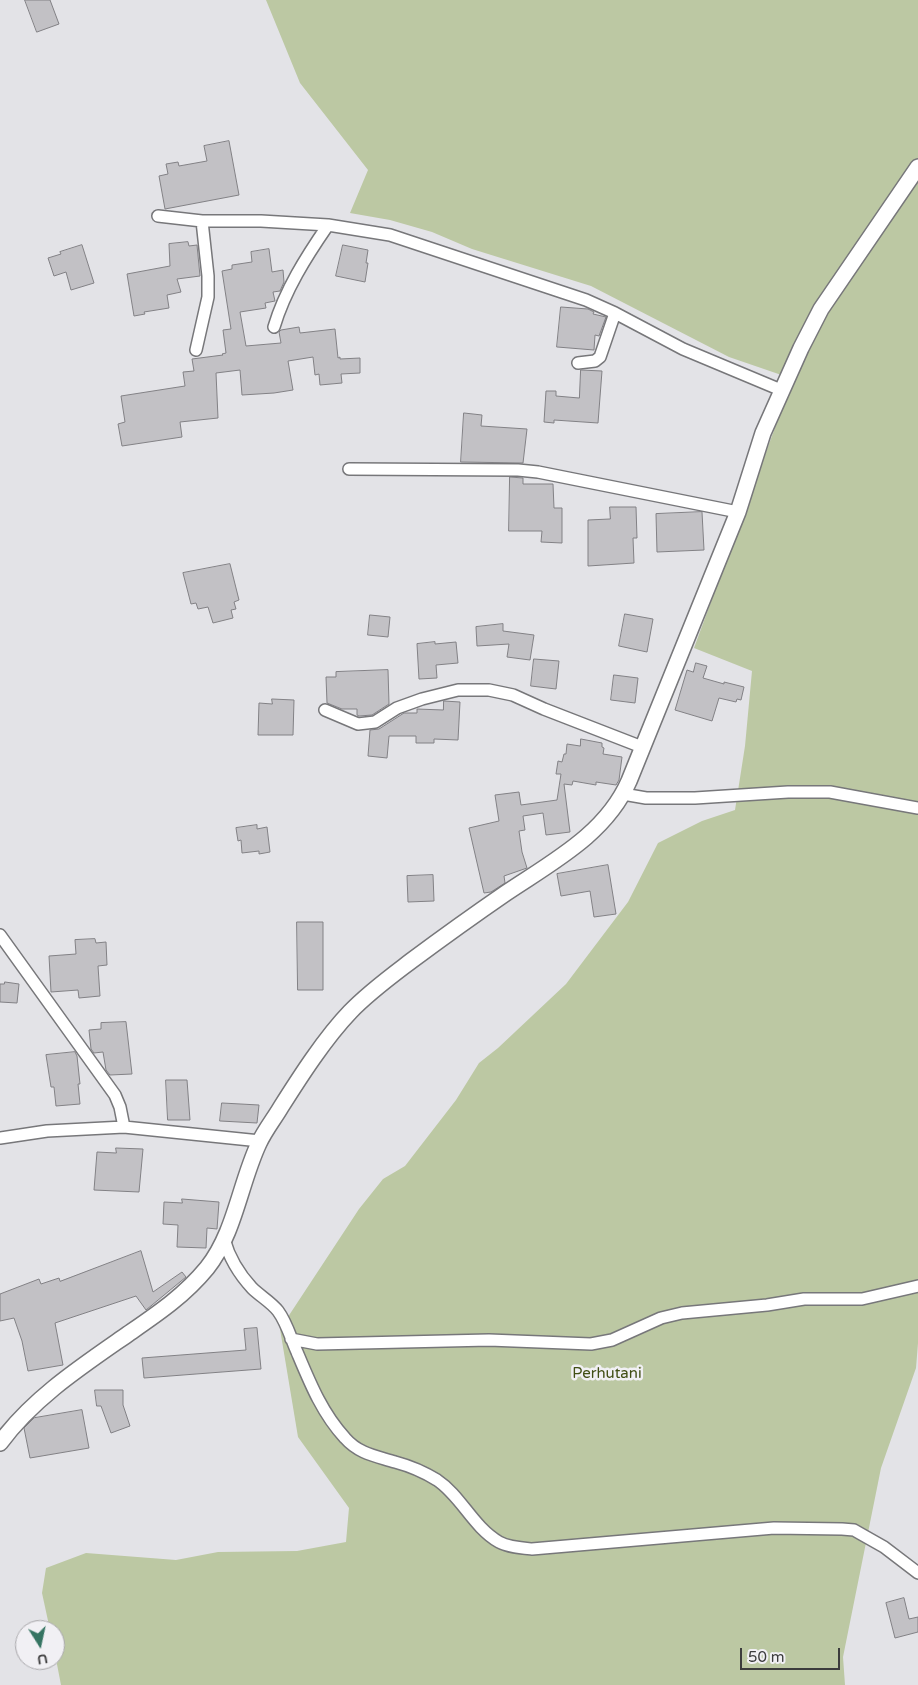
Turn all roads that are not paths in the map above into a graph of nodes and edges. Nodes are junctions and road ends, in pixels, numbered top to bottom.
1 (918, 166) edge
2 (158, 216) dead end
3 (202, 220) junction
4 (328, 225) junction
5 (615, 313) junction
6 (274, 327) dead end
7 (196, 350) dead end
8 (578, 363) dead end
9 (781, 390) junction
10 (349, 469) dead end
11 (738, 512) junction
12 (325, 710) dead end
13 (642, 746) junction
14 (623, 794) junction
15 (918, 808) edge
16 (0, 934) edge
17 (124, 1127) junction
18 (0, 1138) edge
19 (260, 1141) junction
20 (224, 1240) junction
21 (918, 1286) edge
22 (292, 1339) junction
23 (0, 1443) edge
24 (918, 1573) edge

1 - 9 street
2 - 3 street
3 - 4 street
3 - 7 street
4 - 5 street
4 - 6 street
5 - 8 street
5 - 9 street
9 - 11 street
10 - 11 street
11 - 13 street
12 - 13 street
13 - 14 street
14 - 15 street
14 - 19 street
16 - 17 street
17 - 18 street
17 - 19 street
19 - 20 street
20 - 22 street
20 - 23 street
21 - 22 street
22 - 24 street

